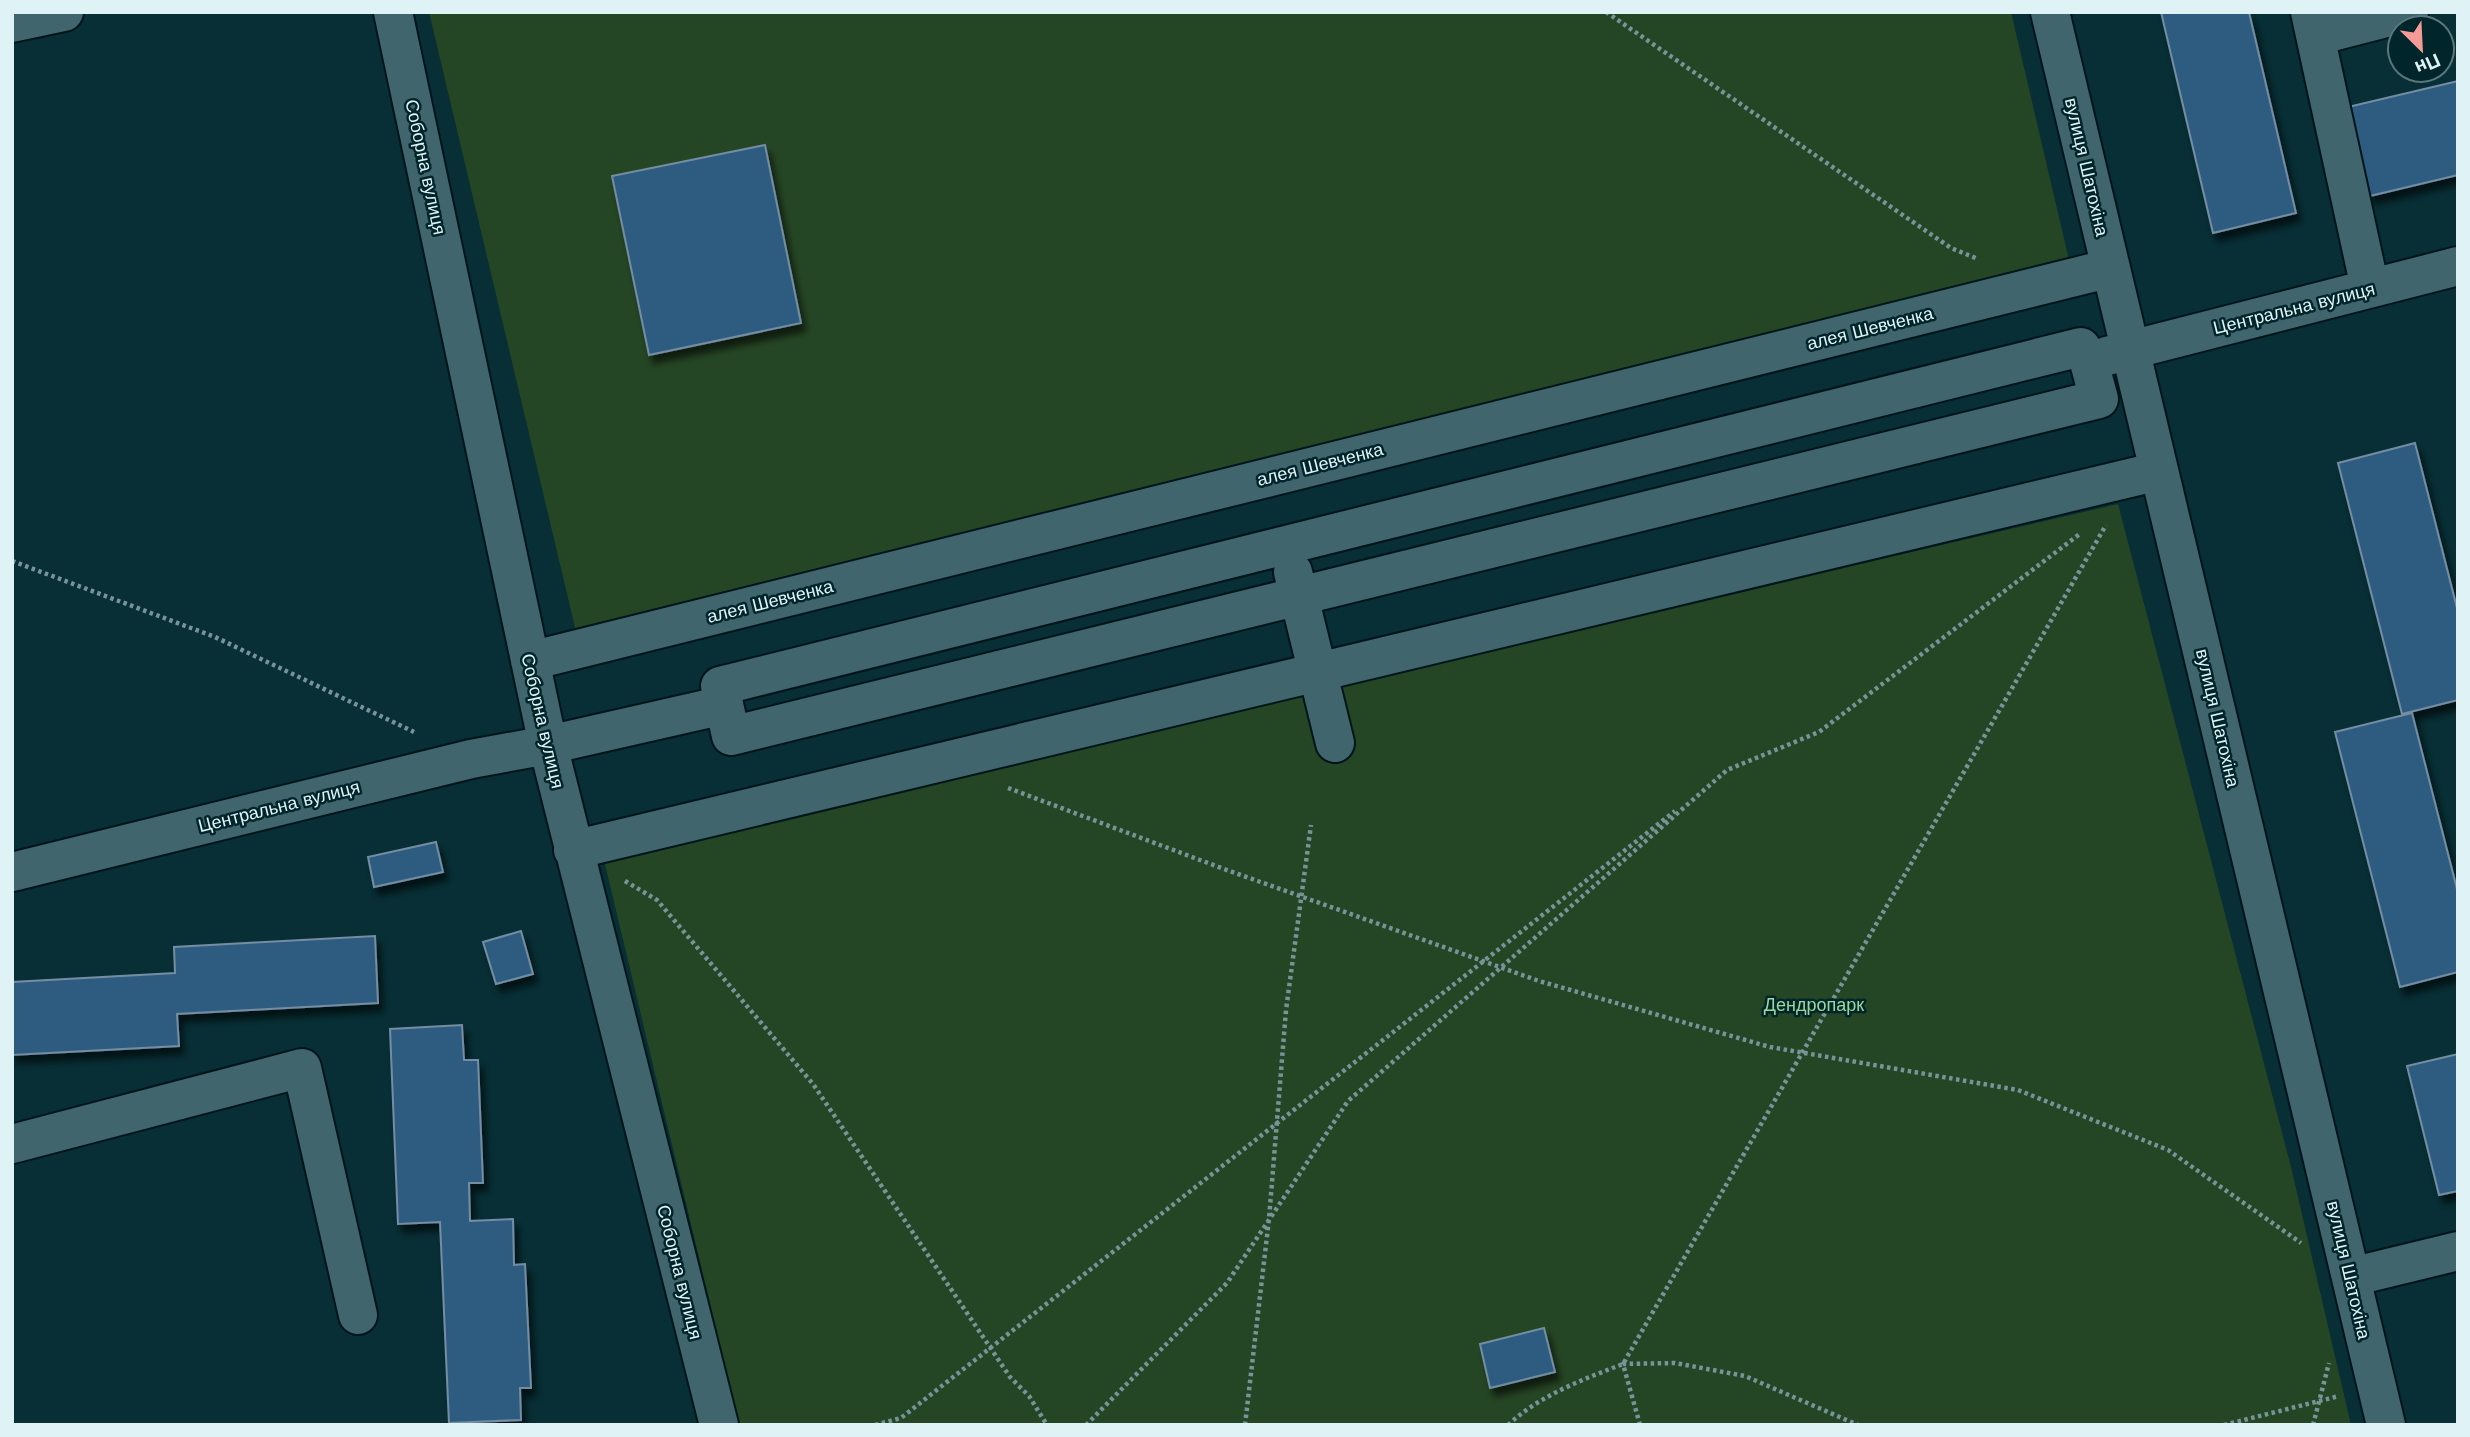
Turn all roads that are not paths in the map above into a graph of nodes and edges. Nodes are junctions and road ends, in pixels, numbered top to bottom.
1 (64, 12) edge
2 (393, 12) edge
3 (2050, 12) edge
4 (2409, 12) edge
5 (12, 23) edge
6 (2313, 24) edge
7 (2458, 266) edge
8 (2111, 268) junction
9 (2370, 288) junction
10 (2131, 350) junction
11 (2089, 362) junction
12 (2159, 471) junction
13 (1286, 544) junction
14 (1300, 597) junction
15 (530, 661) junction
16 (1317, 672) junction
17 (724, 705) junction
18 (1335, 743) dead end
19 (548, 745) junction
20 (573, 850) junction
21 (12, 872) edge
22 (12, 1144) edge
23 (2458, 1251) edge
24 (2351, 1277) junction
25 (358, 1315) dead end
26 (719, 1425) edge
27 (2386, 1425) edge

1 - 5 street
2 - 15 street, Соборна вулиця
3 - 8 street, вулиця Шатохіна
4 - 6 street
6 - 9 street
7 - 9 street, Центральна вулиця
8 - 10 street, вулиця Шатохіна
8 - 15 street, алея Шевченка
9 - 10 street, Центральна вулиця
10 - 11 street
10 - 12 street, вулиця Шатохіна
11 - 13 street
11 - 14 street
12 - 16 street
12 - 24 street, вулиця Шатохіна
13 - 14 street
13 - 17 street
14 - 16 street
14 - 17 street
15 - 19 street, Соборна вулиця
16 - 18 street
16 - 20 street
17 - 19 street
19 - 20 street, Соборна вулиця
19 - 21 street, Центральна вулиця
20 - 26 street, Соборна вулиця
22 - 25 street
23 - 24 street
24 - 27 street, вулиця Шатохіна

